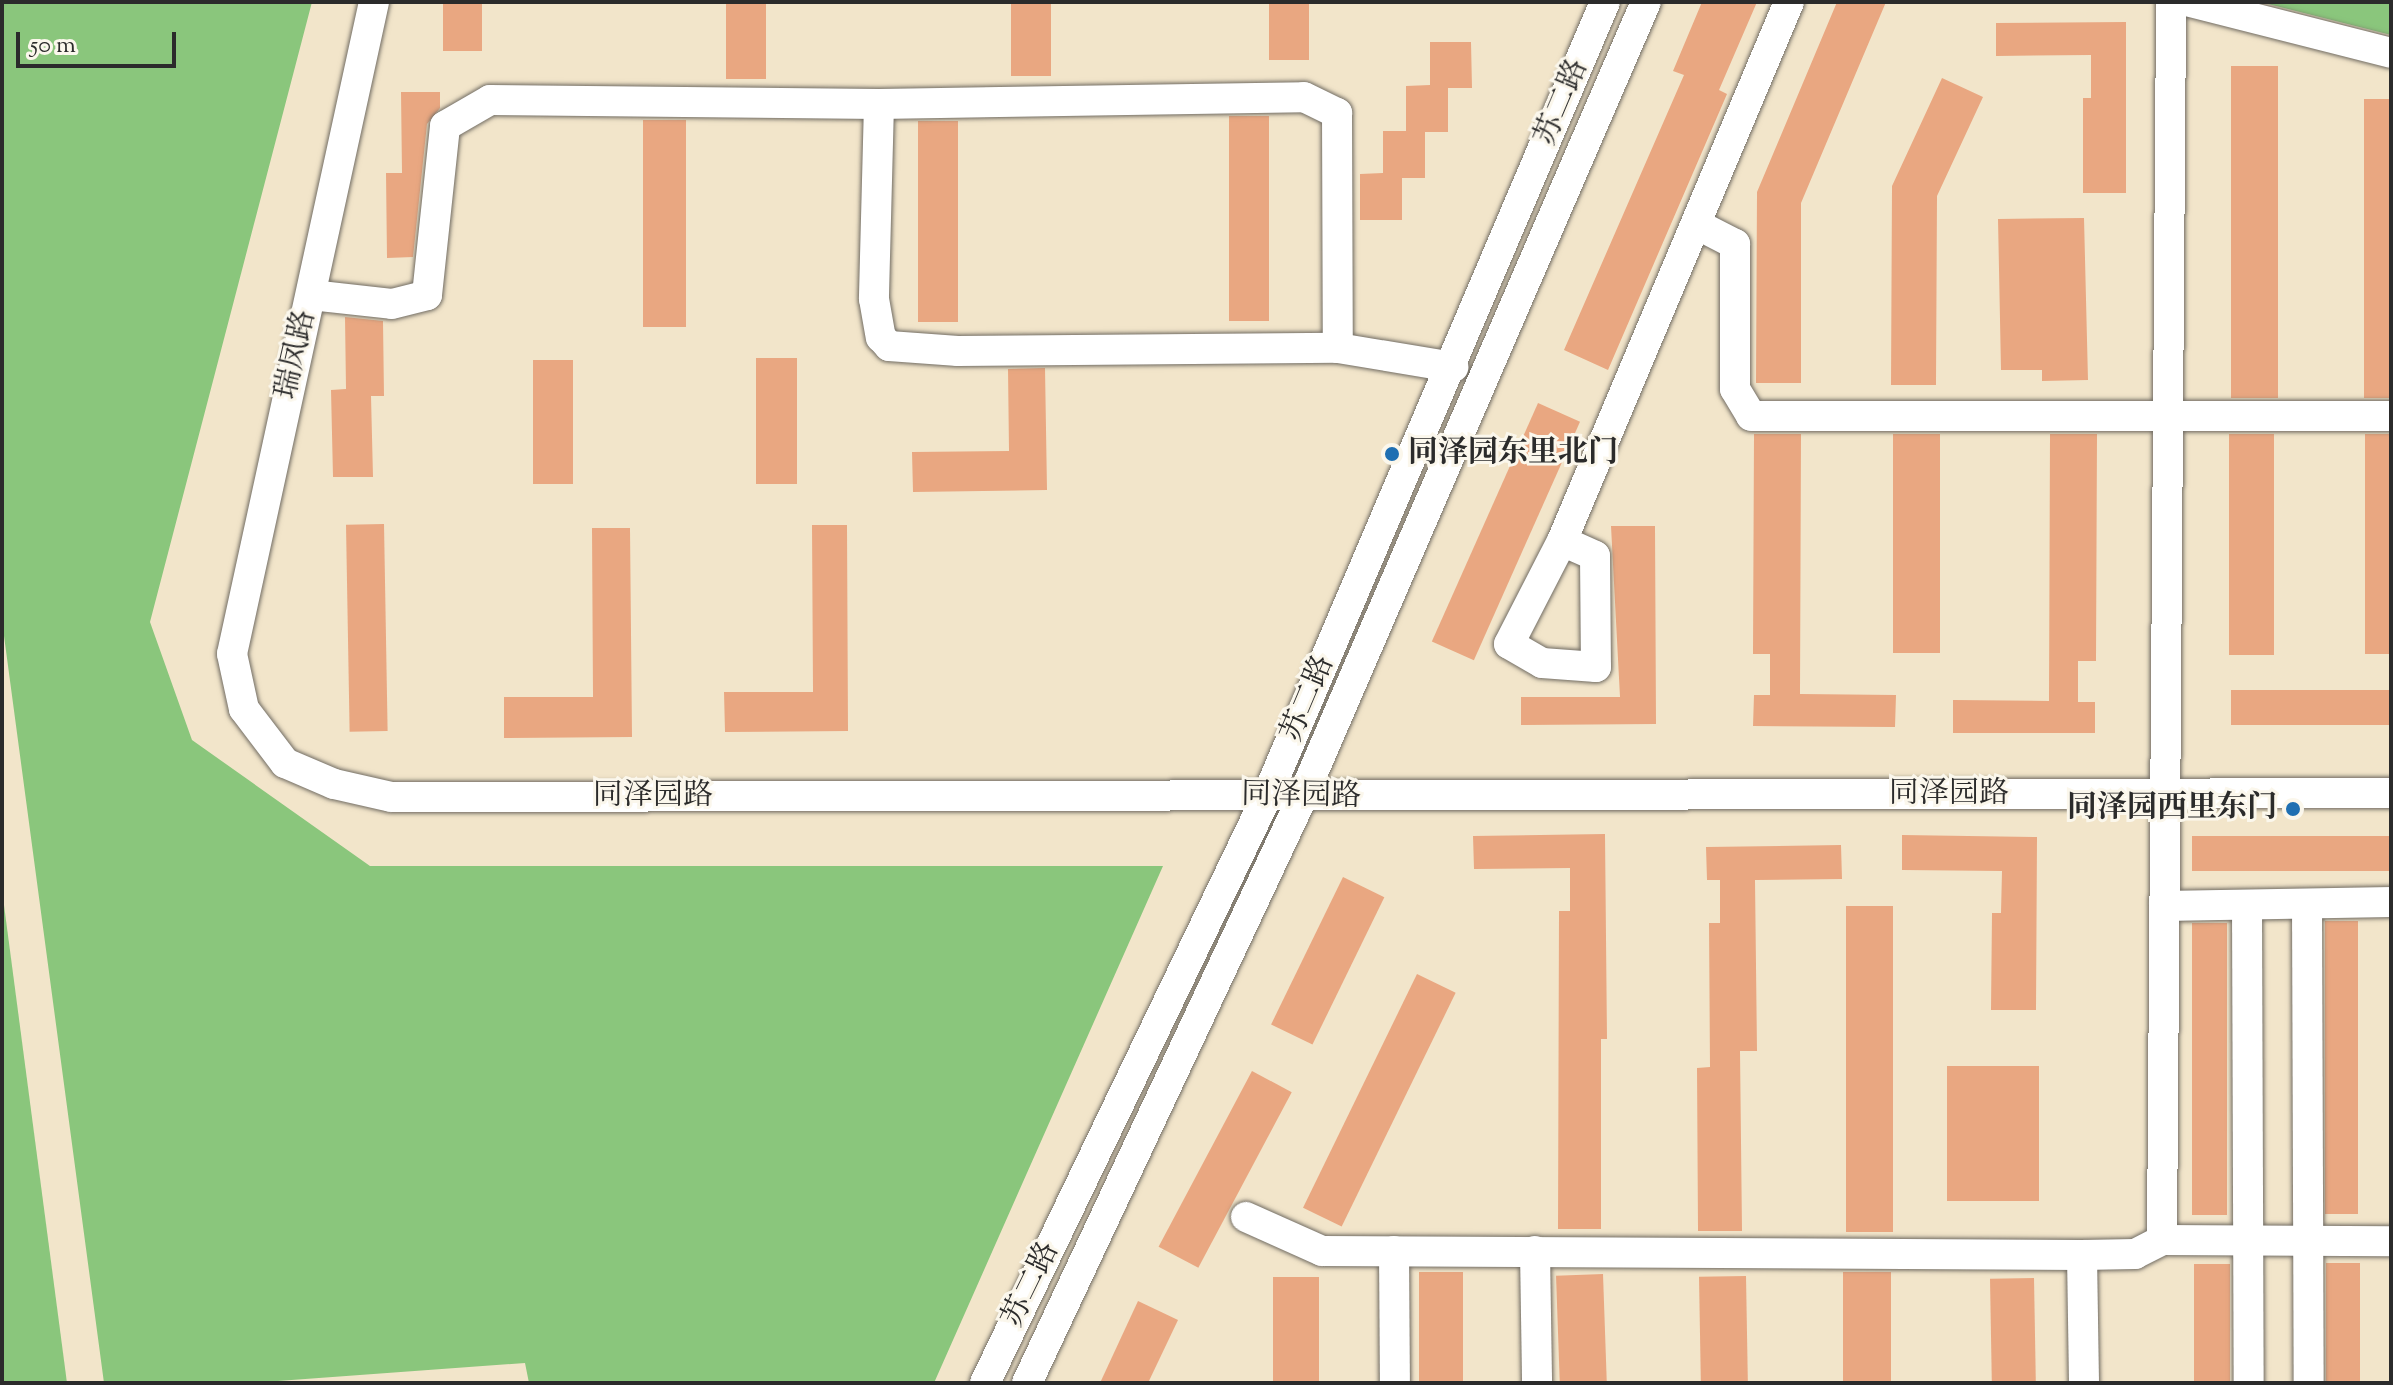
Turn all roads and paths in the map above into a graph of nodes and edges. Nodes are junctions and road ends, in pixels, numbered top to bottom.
1 (374, 2) edge
2 (1605, 2) edge
3 (1646, 2) edge
4 (1789, 2) edge
5 (2171, 2) edge
6 (2190, 2) edge
7 (2391, 53) edge
8 (879, 104) junction
9 (1696, 224) junction
10 (311, 295) junction
11 (1338, 348) junction
12 (1453, 367) junction
13 (2167, 416) junction
14 (2391, 416) edge
15 (1562, 541) dead end
16 (244, 709) joint
17 (2391, 793) edge
18 (2164, 794) junction
19 (1267, 796) junction
20 (1302, 798) junction
21 (2391, 902) edge
22 (2307, 904) junction
23 (2247, 905) junction
24 (2164, 906) junction
25 (1246, 1217) dead end
26 (2162, 1240) junction
27 (2247, 1240) junction
28 (2308, 1240) junction
29 (2391, 1241) edge
30 (1394, 1251) junction
31 (1535, 1251) junction
32 (2082, 1255) junction
33 (985, 1383) edge
34 (1027, 1383) edge
35 (1395, 1383) edge
36 (1537, 1383) edge
37 (2084, 1383) edge
38 (2249, 1383) edge
39 (2309, 1383) edge

1 - 10 street, 瑞凤路
2 - 12 street, 苏二路
3 - 20 street, 苏二路
4 - 9 street
5 - 13 street
6 - 7 street
8 - 10 street
8 - 11 street
8 - 11 street
9 - 13 street
9 - 15 street
10 - 16 street, 瑞凤路
11 - 12 street
12 - 19 street, 苏二路
13 - 14 street
13 - 18 street
16 - 19 street, 同泽园路
17 - 18 street, 同泽园路
18 - 20 street, 同泽园路
18 - 24 street
19 - 20 street, 同泽园路
19 - 33 street, 苏二路
20 - 34 street, 苏二路
21 - 22 street
22 - 23 street
22 - 28 street
23 - 24 street
23 - 27 street
24 - 26 street
25 - 30 street
26 - 27 street
26 - 32 street
27 - 28 street
27 - 38 street
28 - 29 street
28 - 39 street
30 - 31 street
30 - 35 street
31 - 32 street
31 - 36 street
32 - 37 street

